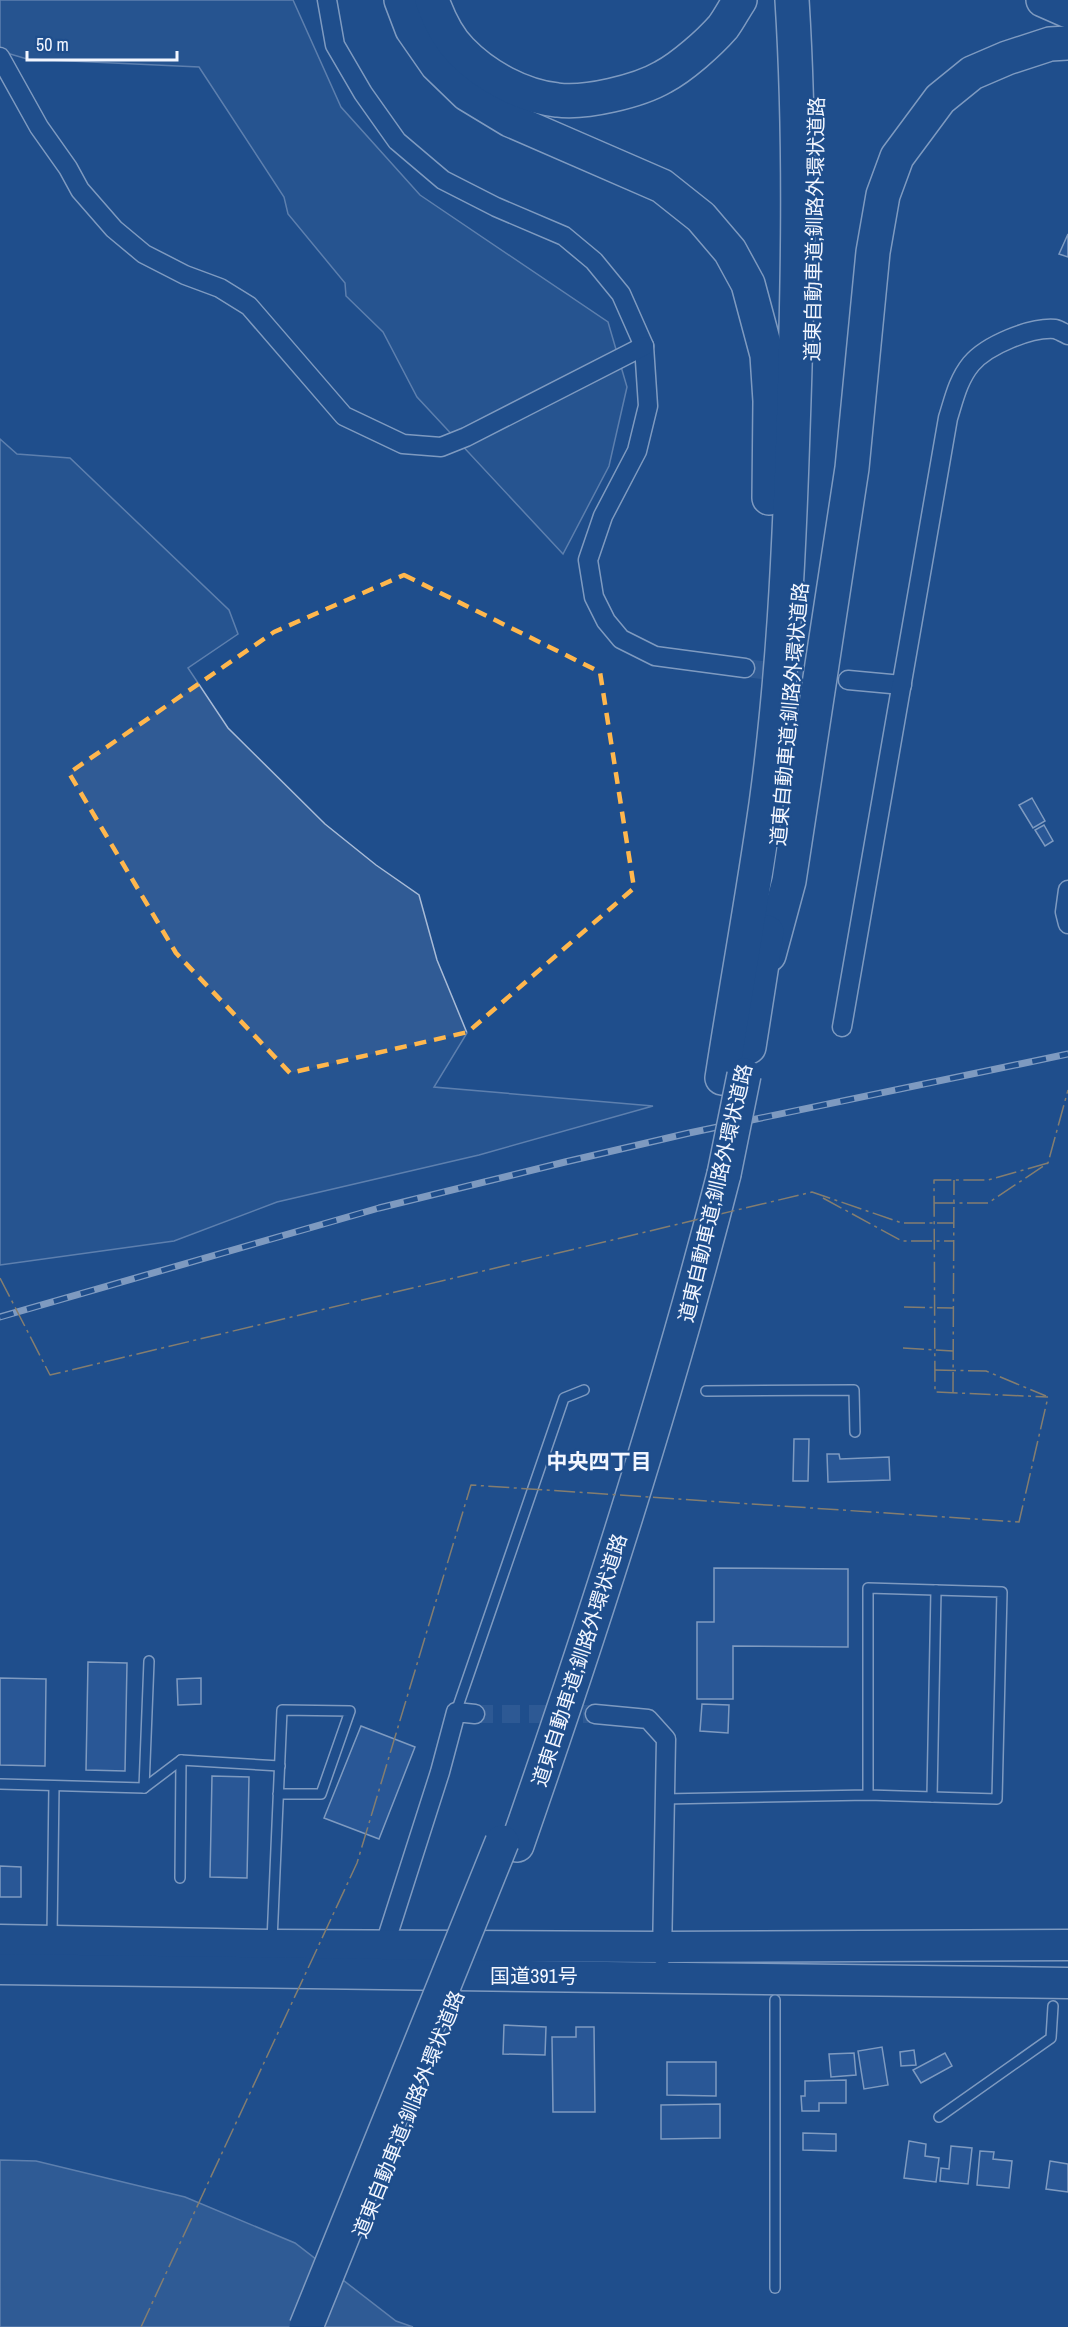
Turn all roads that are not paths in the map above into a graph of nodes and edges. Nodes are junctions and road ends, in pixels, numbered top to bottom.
1 (327, 0) edge
2 (401, 0) edge
3 (432, 0) edge
4 (740, 0) edge
5 (792, 0) edge
6 (811, 0) edge
7 (1043, 0) edge
8 (1068, 11) edge
9 (1068, 43) edge
10 (0, 57) edge
11 (1068, 335) edge
12 (644, 346) junction
13 (745, 668) tunnel mouth
14 (848, 680) tunnel mouth
15 (902, 685) junction
16 (766, 802) junction
17 (1068, 890) edge
18 (1068, 924) edge
19 (760, 987) junction
20 (842, 1027) dead end
21 (733, 1077) junction
22 (584, 1390) dead end
23 (706, 1391) dead end
24 (855, 1432) dead end
25 (936, 1590) junction
26 (149, 1661) dead end
27 (456, 1712) junction
28 (475, 1714) tunnel mouth
29 (595, 1714) tunnel mouth
30 (181, 1760) junction
31 (280, 1766) junction
32 (0, 1784) edge
33 (54, 1786) junction
34 (144, 1788) junction
35 (278, 1794) junction
36 (868, 1795) junction
37 (932, 1797) junction
38 (664, 1799) junction
39 (510, 1844) junction
40 (180, 1878) dead end
41 (0, 1940) edge
42 (52, 1941) junction
43 (385, 1944) junction
44 (1068, 1945) edge
45 (271, 1959) junction
46 (662, 1962) junction
47 (0, 1969) edge
48 (1060, 1994) edge
49 (775, 2000) dead end
50 (939, 2117) dead end
51 (775, 2288) dead end
52 (306, 2327) edge
53 (322, 2327) edge

1 - 12 street
2 - 16 highway
3 - 4 highway
5 - 16 highway, 道東自動車道;釧路外環状道路
6 - 19 highway, 道東自動車道;釧路外環状道路
7 - 8 highway
9 - 19 highway
10 - 12 street
11 - 15 street
12 - 13 street
14 - 15 street
15 - 20 street
16 - 21 highway, 道東自動車道;釧路外環状道路
17 - 18 street
19 - 21 highway, 道東自動車道;釧路外環状道路
21 - 39 highway, 道東自動車道;釧路外環状道路, bridge
22 - 27 lane
23 - 24 lane
25 - 36 lane
25 - 37 lane
25 - 37 lane
26 - 34 lane
27 - 28 street
27 - 43 street
29 - 38 street
30 - 31 lane
30 - 34 lane
30 - 40 lane
31 - 35 lane
31 - 35 lane
32 - 33 lane
33 - 34 lane
33 - 42 lane
35 - 45 lane
36 - 37 lane
36 - 38 lane
38 - 46 street
39 - 52 highway, 道東自動車道;釧路外環状道路, bridge
39 - 53 highway, 道東自動車道;釧路外環状道路
41 - 42 highway, 国道391号
42 - 45 highway, 国道391号
43 - 45 highway, 国道391号
43 - 46 highway, 国道391号
44 - 46 highway, 国道391号
45 - 46 highway, 国道391号
45 - 47 highway, 国道391号
46 - 48 highway, 国道391号
48 - 50 lane
49 - 51 lane

